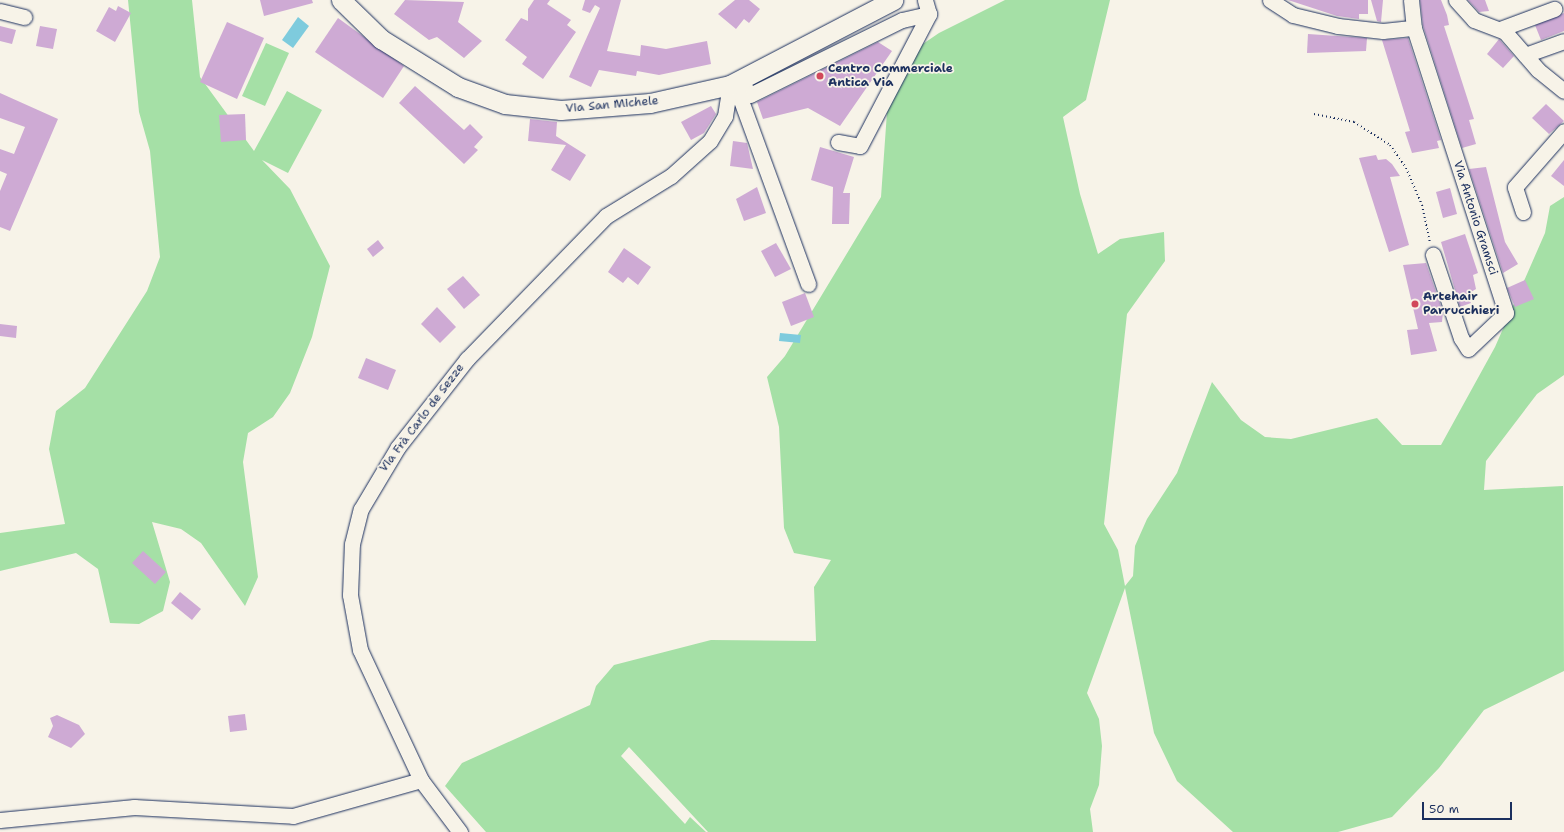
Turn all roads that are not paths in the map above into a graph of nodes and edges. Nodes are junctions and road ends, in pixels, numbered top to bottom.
1 (341, 0) edge
2 (893, 0) edge
3 (1270, 0) edge
4 (1411, 0) edge
5 (1456, 0) edge
6 (927, 7) edge
7 (1554, 9) dead end
8 (0, 11) edge
9 (24, 17) dead end
10 (1414, 28) junction
11 (1500, 29) junction
12 (1564, 41) edge
13 (1525, 55) junction
14 (735, 83) junction
15 (1564, 91) edge
16 (1564, 131) edge
17 (838, 142) dead end
18 (1523, 212) dead end
19 (1433, 255) road end
20 (808, 284) dead end
21 (421, 780) junction
22 (0, 820) edge
23 (460, 832) edge

1 - 14 main road, Via San Michele
2 - 14 main road, Via San Michele
3 - 10 street
4 - 10 street, Via Antonio Gramsci
5 - 11 street
6 - 14 street
6 - 17 street
7 - 11 street
8 - 9 street
10 - 19 street, Via Antonio Gramsci
11 - 13 street
12 - 13 street
13 - 15 street
14 - 20 street
14 - 21 street, Via Frà Carlo de Sezze
16 - 18 street
21 - 22 street
21 - 23 street, Via Frà Carlo de Sezze

